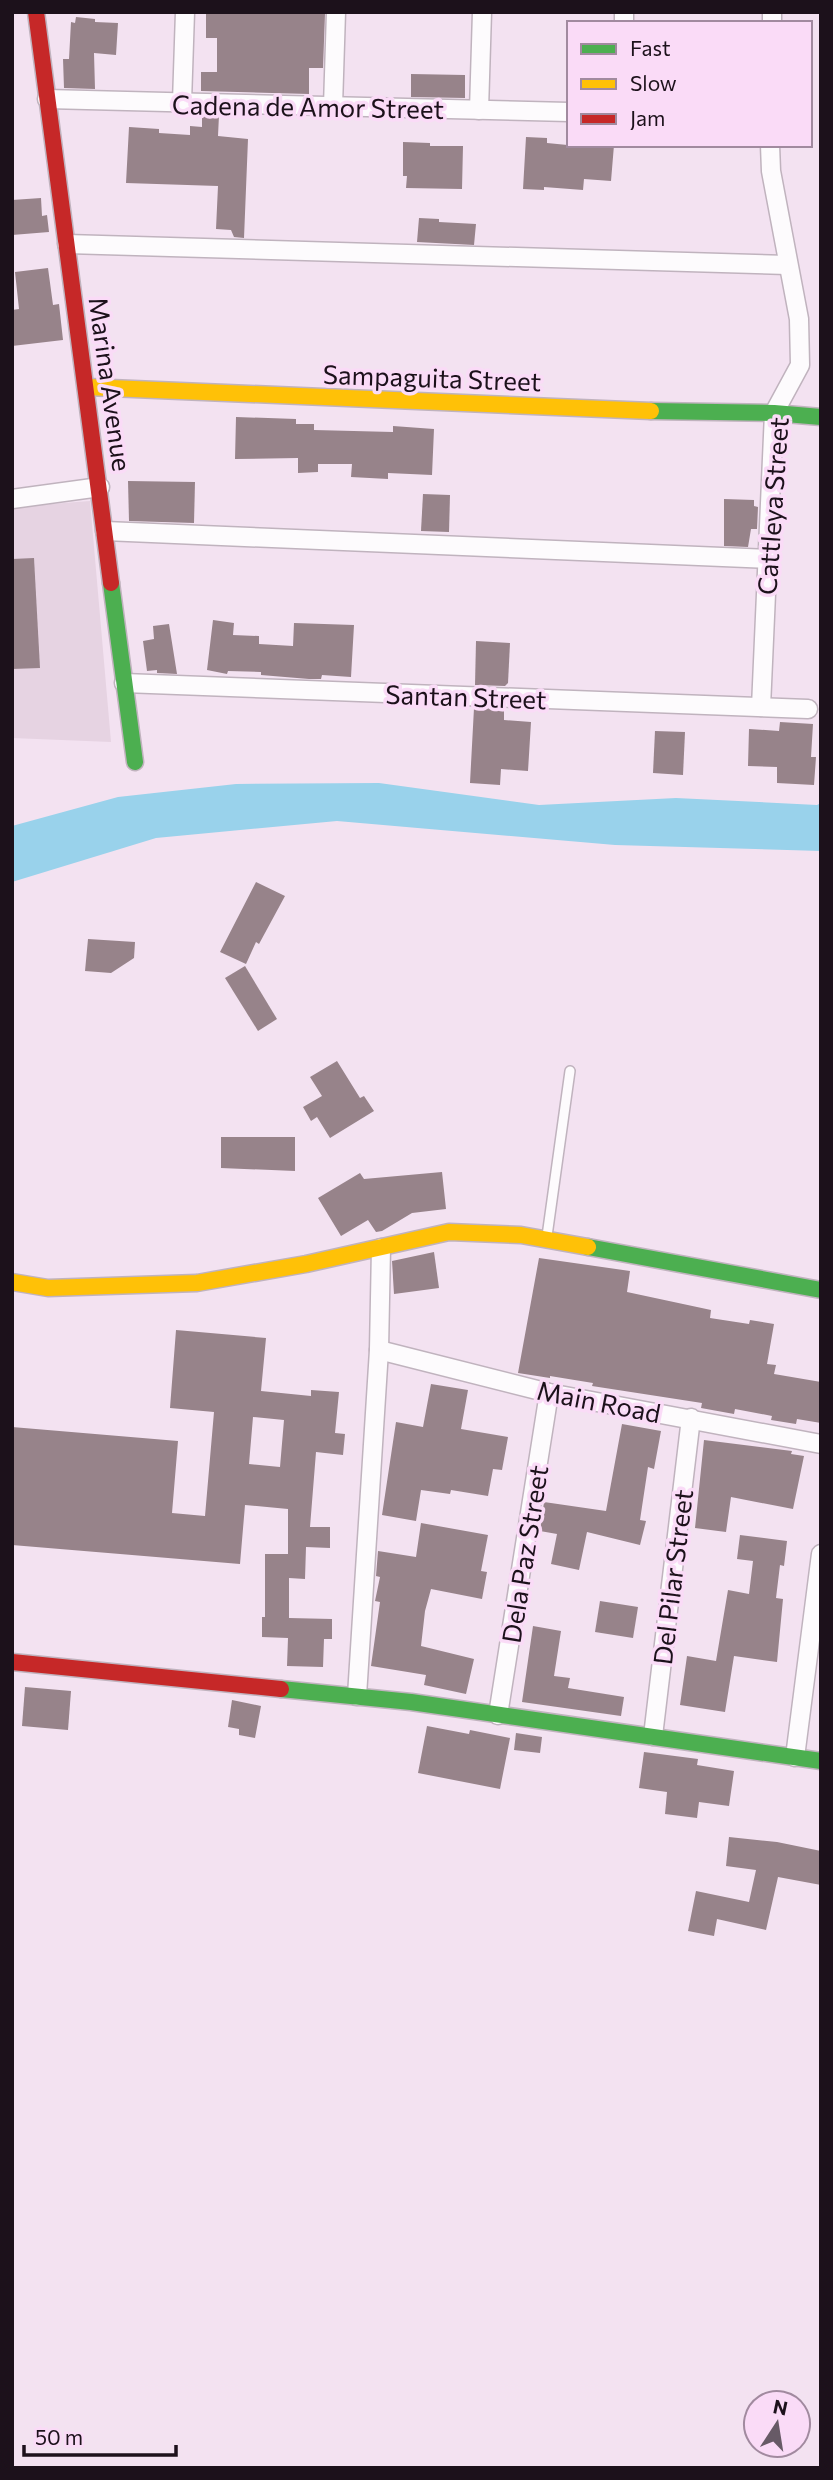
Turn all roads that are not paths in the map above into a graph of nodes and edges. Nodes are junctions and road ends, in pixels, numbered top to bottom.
1 (36, 12) edge
2 (185, 12) edge
3 (336, 12) edge
4 (482, 12) edge
5 (47, 99) junction
6 (182, 103) junction
7 (333, 106) junction
8 (479, 110) junction
9 (567, 112) edge
10 (771, 147) edge
11 (67, 244) junction
12 (787, 265) junction
13 (87, 387) junction
14 (774, 413) junction
15 (821, 417) edge
16 (100, 486) junction
17 (12, 499) edge
18 (105, 531) junction
19 (768, 559) junction
20 (124, 683) junction
21 (761, 707) junction
22 (808, 709) dead end
23 (135, 762) dead end
24 (570, 1071) dead end
25 (546, 1239) junction
26 (381, 1248) junction
27 (12, 1282) edge
28 (821, 1290) edge
29 (379, 1350) junction
30 (550, 1393) junction
31 (691, 1418) junction
32 (821, 1444) edge
33 (821, 1554) edge
34 (12, 1662) edge
35 (357, 1696) junction
36 (498, 1715) junction
37 (653, 1736) junction
38 (795, 1757) junction
39 (821, 1760) edge

1 - 5 street, Marina Avenue
2 - 6 street
3 - 7 street
4 - 8 street
5 - 6 street, Cadena de Amor Street
5 - 11 street, Marina Avenue
6 - 7 street, Cadena de Amor Street
7 - 8 street, Cadena de Amor Street
8 - 9 street, Cadena de Amor Street
10 - 12 street, Cattleya Street
11 - 12 street
11 - 13 street, Marina Avenue
12 - 14 street, Cattleya Street
13 - 14 street, Sampaguita Street
13 - 16 street, Marina Avenue
14 - 15 street, Sampaguita Street
14 - 19 street, Cattleya Street
16 - 17 street
16 - 18 street, Marina Avenue
18 - 19 street
18 - 20 street, Marina Avenue
19 - 21 street, Cattleya Street
20 - 21 street, Santan Street
20 - 23 street, Marina Avenue
21 - 22 street, Santan Street
24 - 25 lane
25 - 26 street
25 - 28 street
26 - 27 street
26 - 29 street
29 - 30 street, Main Road
29 - 35 street
30 - 31 street, Main Road
30 - 36 street, Dela Paz Street
31 - 32 street, Main Road
31 - 37 street, Del Pilar Street
33 - 38 street
34 - 35 street
35 - 36 street
36 - 37 street
37 - 38 street
38 - 39 street

